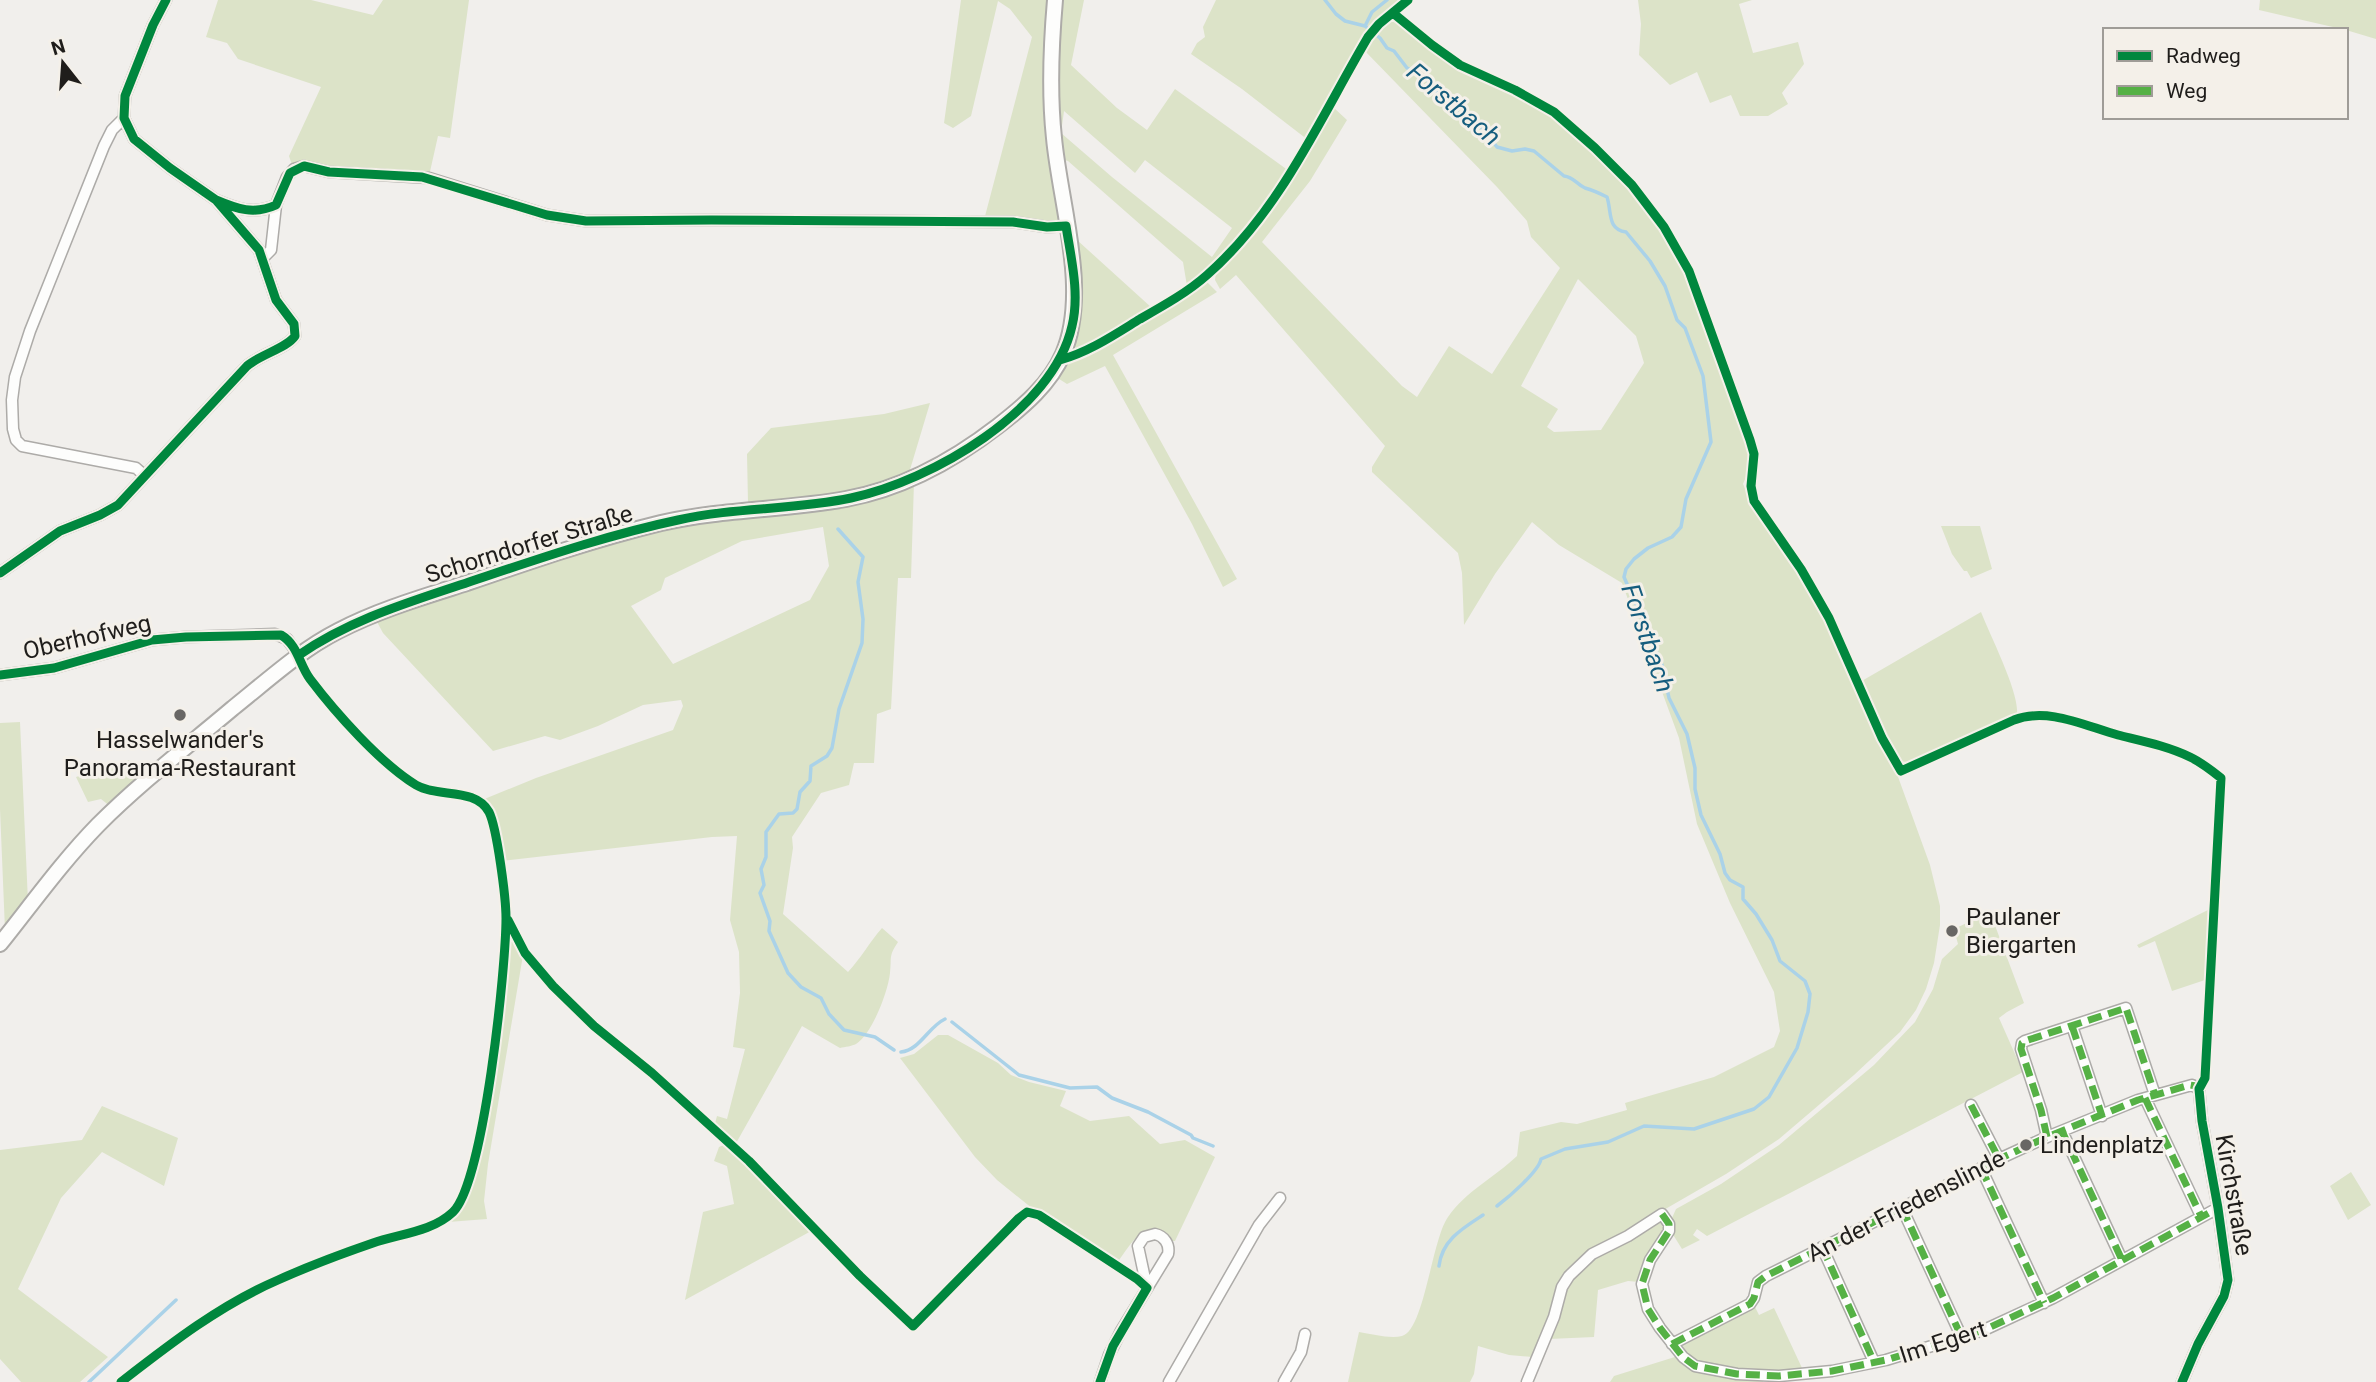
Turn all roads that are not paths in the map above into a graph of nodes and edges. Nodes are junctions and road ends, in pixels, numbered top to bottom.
1 (166, 0) edge
2 (1055, 0) edge
3 (124, 118) junction
4 (216, 200) junction
5 (276, 205) junction
6 (1066, 226) junction
7 (263, 258) junction
8 (145, 476) junction
9 (0, 573) edge
10 (299, 655) junction
11 (0, 675) edge
12 (0, 944) edge
13 (2072, 1026) junction
14 (2199, 1090) joint
15 (2150, 1097) junction
16 (1971, 1105) dead end
17 (2102, 1115) junction
18 (2062, 1130) junction
19 (2047, 1137) junction
20 (1999, 1159) junction
21 (1981, 1168) junction
22 (1280, 1198) dead end
23 (1902, 1208) junction
24 (2218, 1208) junction
25 (2201, 1216) junction
26 (1822, 1247) junction
27 (2122, 1260) junction
28 (1147, 1288) junction
29 (2044, 1303) junction
30 (1306, 1334) dead end
31 (1962, 1338) junction
32 (1672, 1344) junction
33 (1874, 1362) junction
34 (1100, 1382) edge
35 (1169, 1382) edge
36 (1284, 1382) edge
37 (1527, 1382) edge
38 (2182, 1382) edge

1 - 3 street
2 - 6 main road, Schorndorfer Straße
3 - 4 street
3 - 8 street
4 - 5 street
4 - 7 street
5 - 6 street
5 - 7 street
6 - 10 main road, Schorndorfer Straße
7 - 8 street
8 - 9 street
10 - 11 street, Oberhofweg
10 - 12 main road, Schorndorfer Straße
13 - 15 street
13 - 17 street
13 - 19 street
14 - 15 street, An der Friedenslinde
14 - 24 street, Kirchstraße
15 - 17 street, An der Friedenslinde
15 - 25 street
16 - 20 street
17 - 18 street, An der Friedenslinde
18 - 19 street, An der Friedenslinde
18 - 27 street
19 - 20 street, An der Friedenslinde
20 - 21 street, An der Friedenslinde
21 - 23 street, An der Friedenslinde
21 - 29 street
22 - 35 street
23 - 26 street, An der Friedenslinde
23 - 31 street
24 - 25 street, Im Egert
24 - 38 street, Kirchstraße
25 - 27 street, Im Egert
26 - 32 street, An der Friedenslinde
26 - 33 street
27 - 29 street, Im Egert
28 - 28 street
28 - 34 street
29 - 31 street, Im Egert
30 - 36 street
31 - 33 street, Im Egert
32 - 33 street, Im Egert
32 - 37 street, Im Egert

